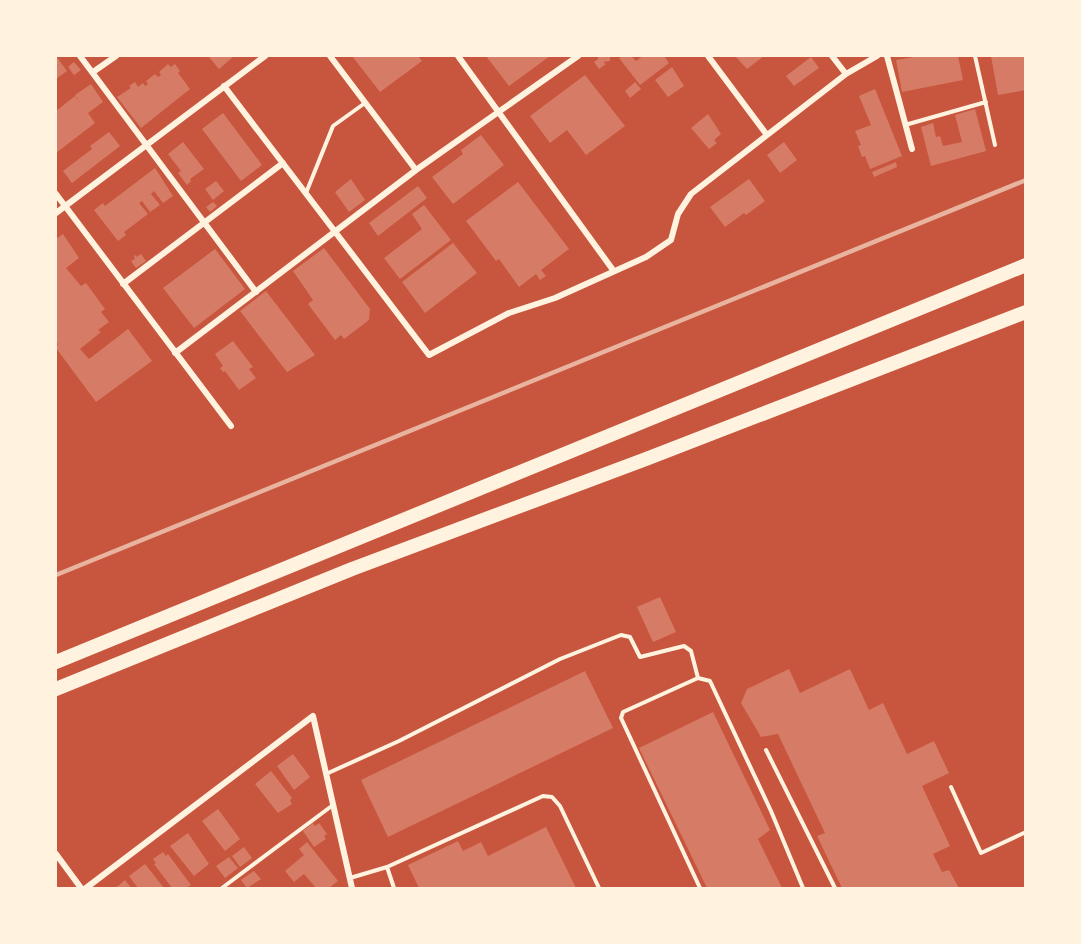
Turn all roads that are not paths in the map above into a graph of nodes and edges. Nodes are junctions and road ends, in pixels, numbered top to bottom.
1 (80, 56) edge
2 (116, 56) edge
3 (265, 56) edge
4 (330, 56) edge
5 (458, 56) edge
6 (578, 56) edge
7 (708, 56) edge
8 (832, 56) edge
9 (877, 56) edge
10 (887, 56) edge
11 (975, 56) edge
12 (93, 72) junction
13 (846, 74) junction
14 (224, 86) junction
15 (986, 102) junction
16 (366, 103) junction
17 (499, 113) junction
18 (904, 125) junction
19 (767, 135) junction
20 (146, 145) junction
21 (995, 145) dead end
22 (912, 150) dead end
23 (284, 163) junction
24 (416, 170) junction
25 (306, 193) junction
26 (56, 194) edge
27 (65, 206) junction
28 (56, 213) edge
29 (205, 222) junction
30 (336, 232) junction
31 (1026, 265) edge
32 (613, 270) junction
33 (123, 284) junction
34 (256, 292) junction
35 (1026, 312) edge
36 (175, 352) junction
37 (231, 426) dead end
38 (56, 662) edge
39 (698, 678) junction
40 (56, 689) edge
41 (766, 750) dead end
42 (325, 774) junction
43 (951, 787) dead end
44 (333, 805) junction
45 (1026, 832) edge
46 (56, 854) edge
47 (387, 867) junction
48 (350, 878) junction
49 (81, 888) edge
50 (86, 888) edge
51 (222, 888) edge
52 (352, 888) edge
53 (394, 888) edge
54 (599, 888) edge
55 (700, 888) edge
56 (802, 888) edge
57 (835, 888) edge

1 - 12 street
2 - 12 street
3 - 14 street
4 - 16 street
5 - 17 street
6 - 17 street
7 - 19 street
8 - 13 street
9 - 13 street
10 - 18 street
11 - 15 lane
12 - 20 street
13 - 19 street
14 - 20 street
14 - 23 street
15 - 18 lane
15 - 21 lane
16 - 24 street
16 - 25 lane
17 - 24 street
17 - 32 street
18 - 22 street
19 - 32 street
20 - 27 street
20 - 29 street
23 - 25 street
23 - 29 street
24 - 30 street
25 - 30 street
26 - 27 street
27 - 28 street
27 - 33 street
29 - 33 street
29 - 34 street
30 - 32 street
30 - 34 street
31 - 38 highway
33 - 36 street
34 - 36 street
35 - 40 highway
36 - 37 street
39 - 42 lane
39 - 55 lane
39 - 56 lane
41 - 57 lane
42 - 44 street
42 - 50 street
43 - 45 lane
44 - 48 street
44 - 51 lane
46 - 49 street
47 - 48 lane
47 - 53 lane
47 - 54 lane
48 - 52 street

